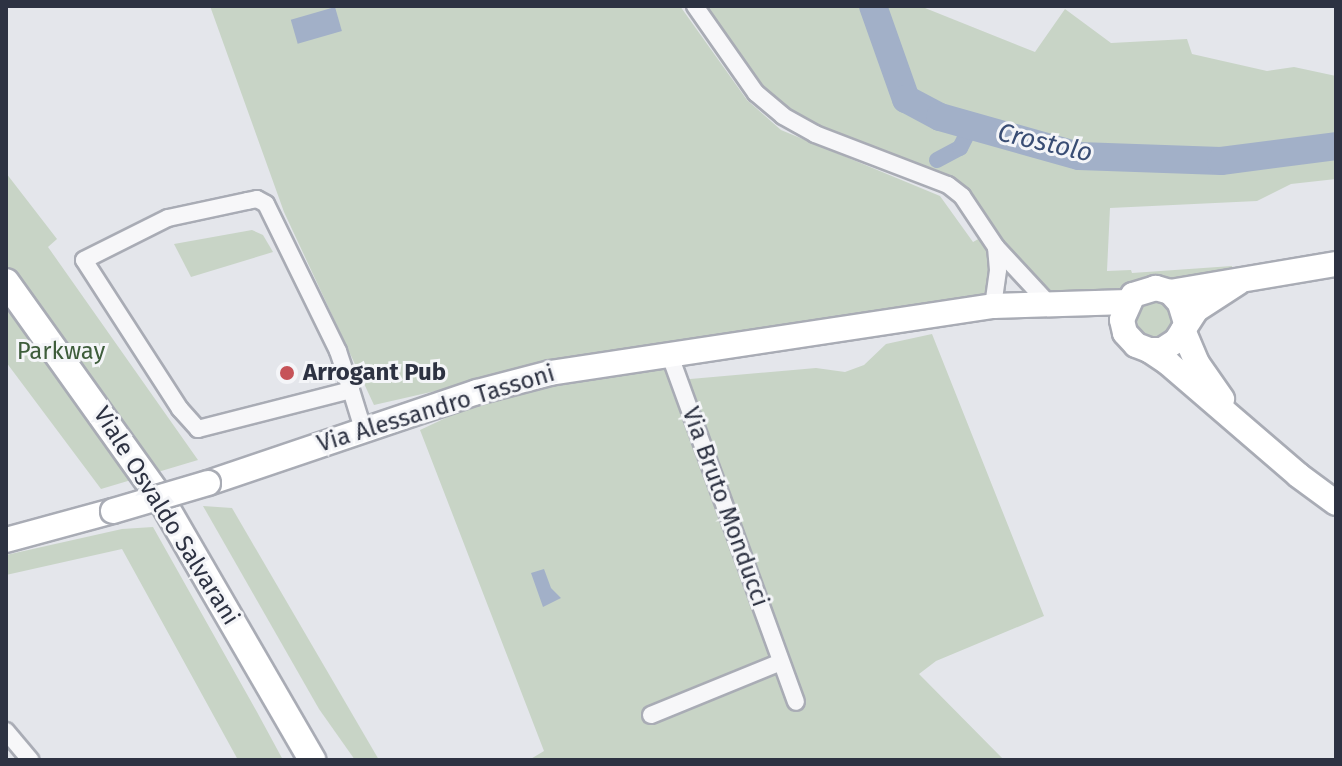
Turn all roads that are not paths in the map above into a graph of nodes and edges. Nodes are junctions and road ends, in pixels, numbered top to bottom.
1 (695, 6) edge
2 (996, 247) junction
3 (1336, 264) edge
4 (6, 282) edge
5 (1239, 282) junction
6 (1170, 292) junction
7 (1128, 302) junction
8 (1058, 304) junction
9 (993, 306) junction
10 (1185, 326) junction
11 (1125, 333) junction
12 (1149, 350) junction
13 (669, 353) junction
14 (351, 390) junction
15 (1237, 421) junction
16 (363, 429) junction
17 (1336, 503) edge
18 (6, 540) edge
19 (781, 662) junction
20 (796, 702) dead end
21 (651, 715) dead end
22 (6, 731) edge
23 (30, 760) edge
24 (312, 760) edge

1 - 2 street
2 - 8 street
2 - 9 street
3 - 5 street, Via Alessandro Tassoni
4 - 24 main road, Viale Osvaldo Salvarani
5 - 6 street, Via Alessandro Tassoni
5 - 10 street, Via Alessandro Tassoni
6 - 7 street, Via Alessandro Tassoni
6 - 10 street
7 - 8 street, Via Alessandro Tassoni
7 - 11 street
8 - 9 street, Via Alessandro Tassoni
8 - 11 street, Via Alessandro Tassoni
9 - 13 street, Via Alessandro Tassoni
10 - 12 street, Via Alessandro Tassoni
10 - 15 street
11 - 12 street, Via Alessandro Tassoni
12 - 15 street
13 - 16 street, Via Alessandro Tassoni
13 - 19 street, Via Bruto Monducci
14 - 14 street
14 - 16 street
15 - 17 street
16 - 18 street, Via Alessandro Tassoni, bridge
19 - 20 street, Via Bruto Monducci
19 - 21 street
22 - 23 street

